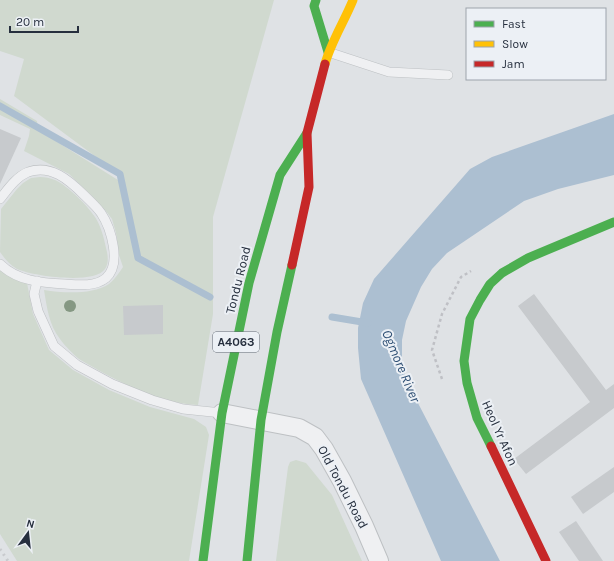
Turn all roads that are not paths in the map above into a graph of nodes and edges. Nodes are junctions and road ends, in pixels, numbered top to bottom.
1 (316, 0) edge
2 (353, 0) edge
3 (328, 52) junction
4 (448, 75) dead end
5 (307, 134) junction
6 (0, 199) edge
7 (614, 222) edge
8 (0, 264) edge
9 (37, 281) junction
10 (222, 413) junction
11 (261, 420) junction
12 (203, 561) edge
13 (246, 561) edge
14 (379, 561) edge
15 (546, 561) edge

1 - 3 main road
2 - 3 main road, Tondu Road / A4063
3 - 4 lane
3 - 5 main road, Tondu Road / A4063
5 - 10 main road, Tondu Road / A4063
5 - 11 main road, Tondu Road / A4063
6 - 9 lane
7 - 15 main road, Heol Yr Afon
8 - 9 lane
9 - 10 lane
10 - 11 street, Old Tondu Road
10 - 12 main road, Tondu Road / A4063
11 - 13 main road, Tondu Road / A4063
11 - 14 street, Old Tondu Road

